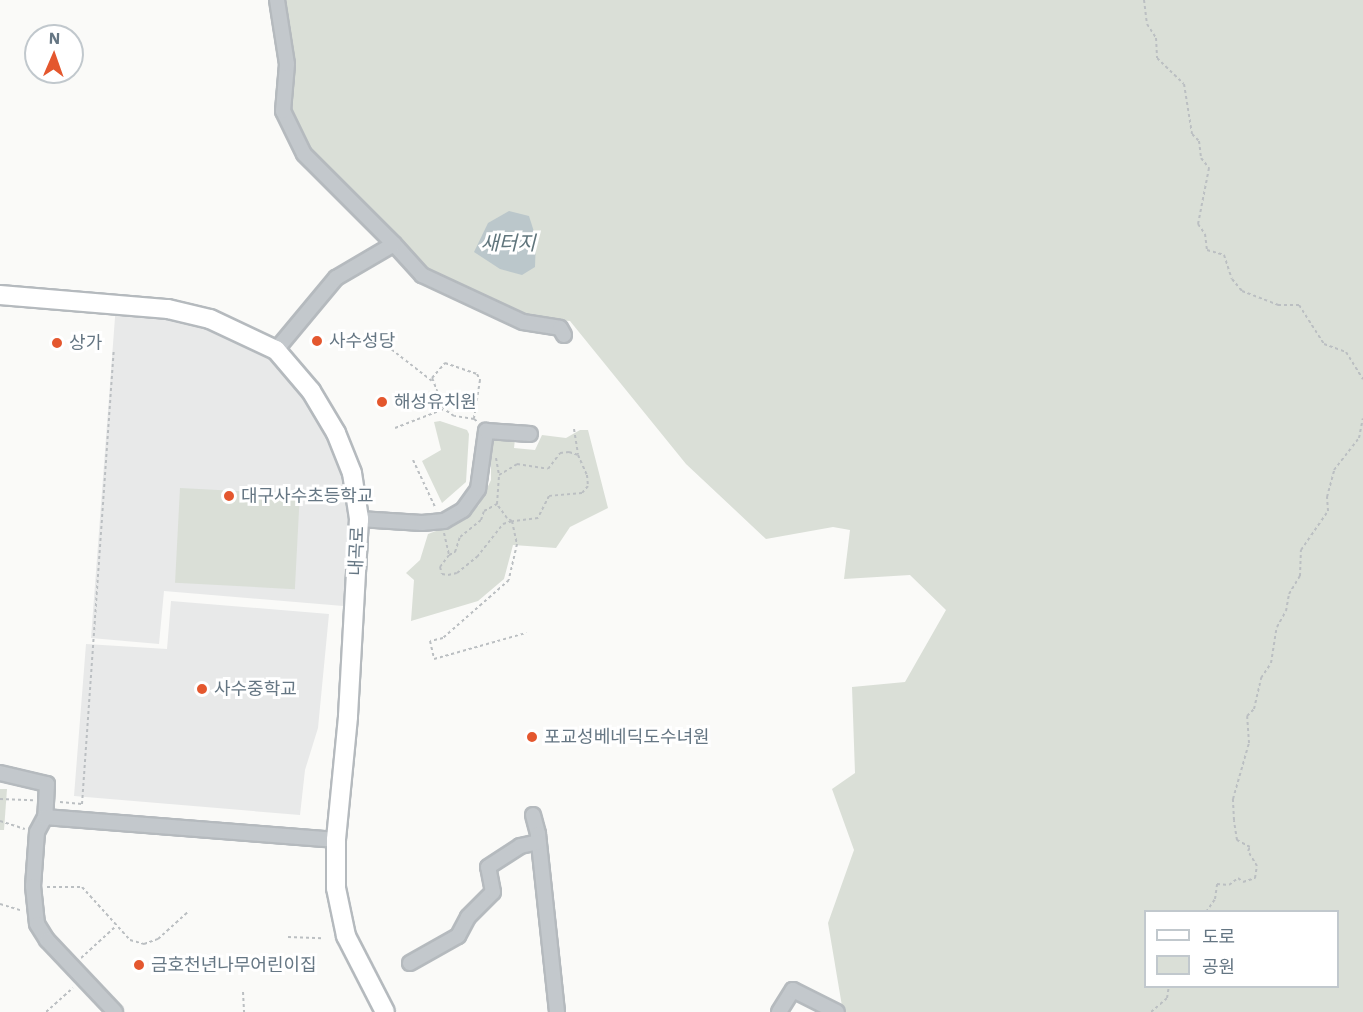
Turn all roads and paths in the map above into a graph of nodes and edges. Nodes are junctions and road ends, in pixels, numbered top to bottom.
1 (277, 0) edge
2 (1144, 0) edge
3 (394, 244) junction
4 (0, 295) edge
5 (564, 334) dead end
6 (382, 342) dead end
7 (114, 350) dead end
8 (276, 350) junction
9 (1363, 379) edge
10 (433, 381) junction
11 (444, 409) junction
12 (1363, 418) edge
13 (474, 419) junction
14 (394, 428) dead end
15 (574, 429) dead end
16 (486, 431) junction
17 (530, 434) dead end
18 (497, 450) dead end
19 (578, 454) junction
20 (413, 460) dead end
21 (500, 475) junction
22 (497, 504) junction
23 (438, 515) dead end
24 (359, 519) junction
25 (512, 521) junction
26 (442, 528) dead end
27 (449, 555) junction
28 (526, 633) dead end
29 (0, 773) edge
30 (0, 799) edge
31 (34, 800) dead end
32 (55, 802) dead end
33 (532, 815) dead end
34 (45, 817) junction
35 (0, 821) edge
36 (26, 829) dead end
37 (336, 840) junction
38 (539, 842) junction
39 (44, 887) dead end
40 (0, 904) edge
41 (20, 910) dead end
42 (1207, 910) edge
43 (189, 911) dead end
44 (115, 927) junction
45 (288, 937) dead end
46 (322, 938) dead end
47 (79, 959) dead end
48 (410, 963) dead end
49 (75, 986) dead end
50 (1169, 988) edge
51 (243, 992) dead end
52 (46, 1012) edge
53 (115, 1012) edge
54 (244, 1012) edge
55 (386, 1012) edge
56 (557, 1012) edge
57 (779, 1012) edge
58 (837, 1012) edge
59 (1151, 1012) edge

1 - 3 street
2 - 9 path
3 - 5 street
3 - 8 street
4 - 8 main road, 내곡로
6 - 10 path
7 - 32 path
8 - 24 main road, 내곡로
10 - 11 path
10 - 13 path
11 - 13 path
11 - 14 path
12 - 42 path
13 - 16 path
15 - 19 path
16 - 17 street
16 - 24 street
18 - 21 path
19 - 21 path
19 - 25 path
20 - 23 path
21 - 22 path
22 - 25 path
22 - 27 path
24 - 37 main road, 내곡로
25 - 27 path
25 - 28 path
26 - 27 path
29 - 34 street
30 - 31 path
33 - 38 street
34 - 37 street
34 - 53 street
35 - 36 path
37 - 55 main road, 내곡로
38 - 48 street
38 - 56 street
39 - 44 path
40 - 41 path
43 - 44 path
44 - 47 path
45 - 46 path
49 - 52 path
50 - 59 path
51 - 54 path
57 - 58 street

